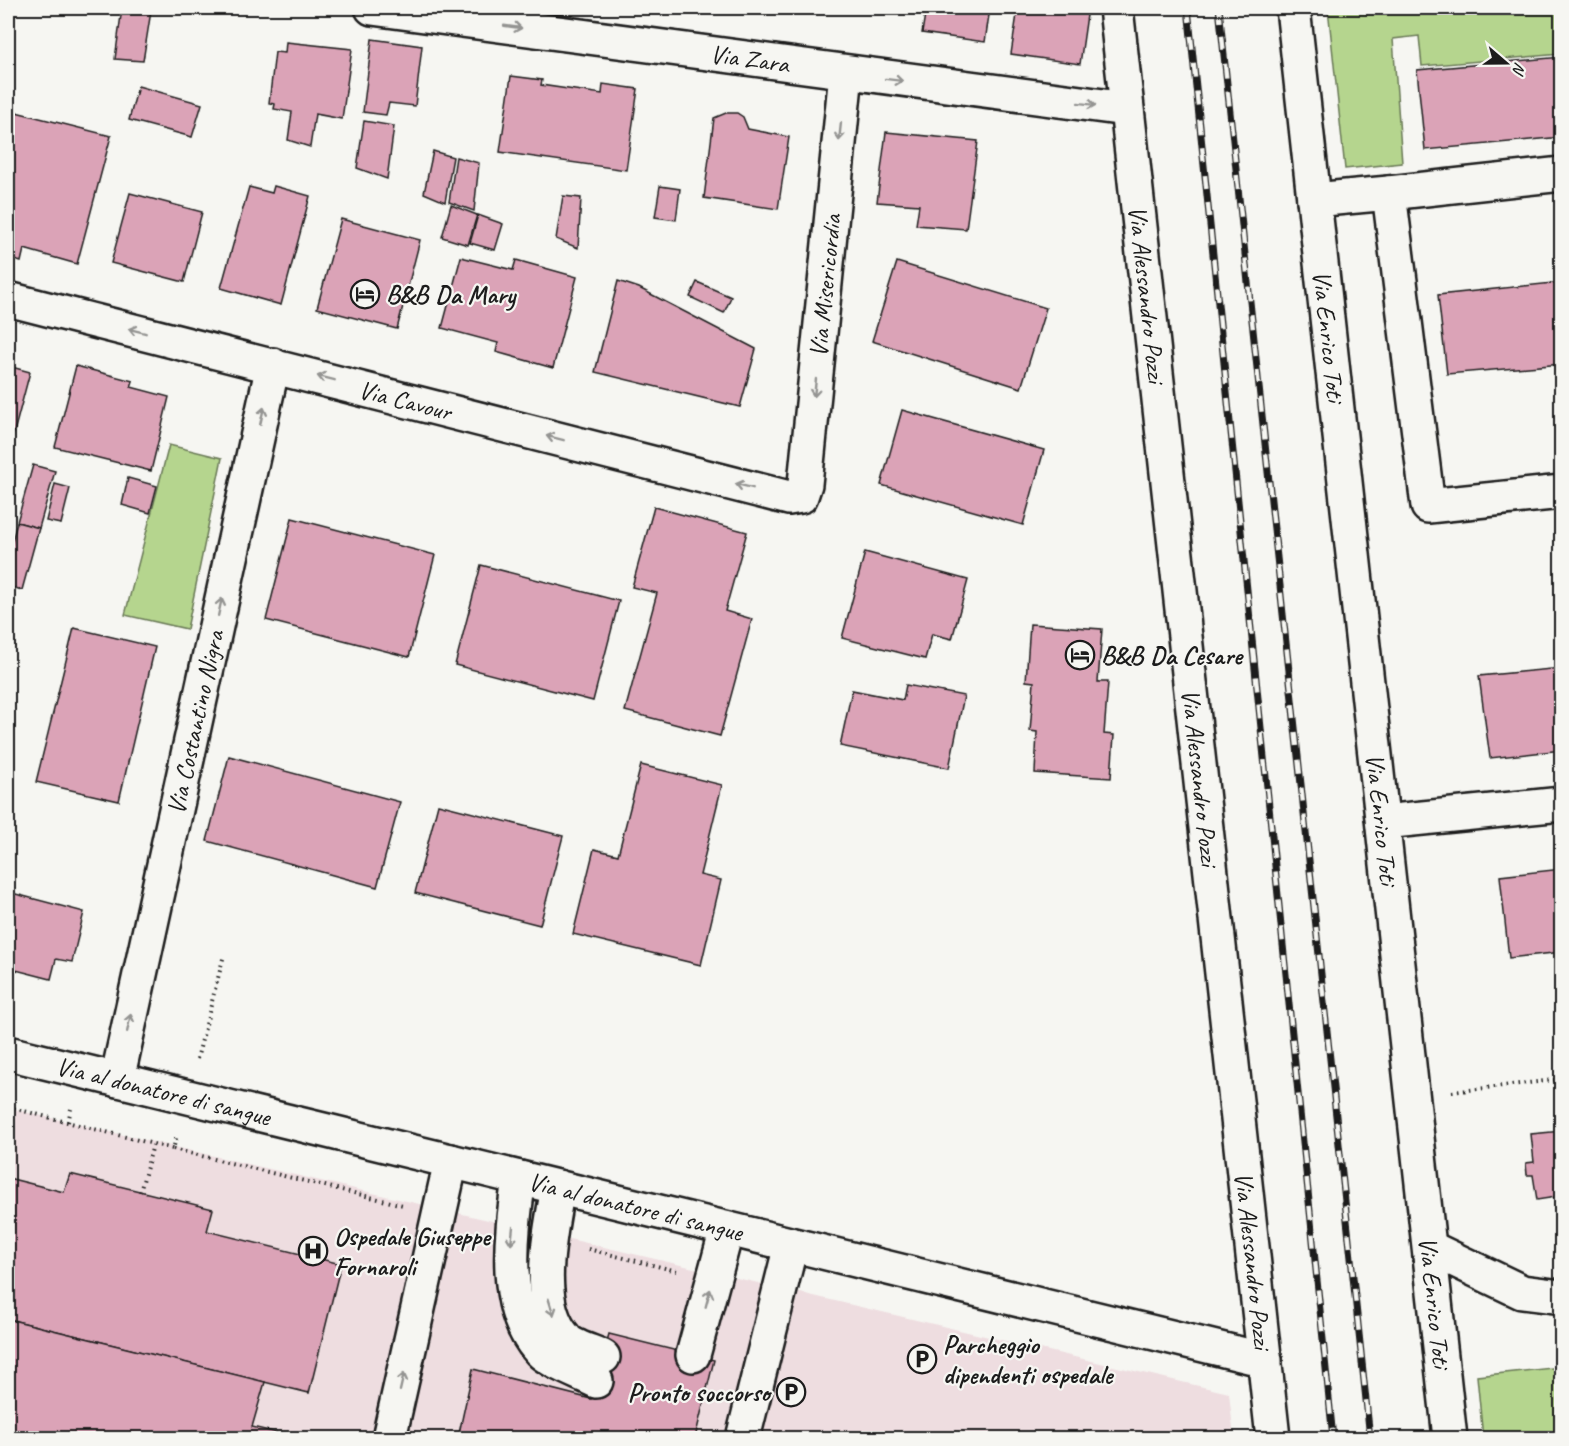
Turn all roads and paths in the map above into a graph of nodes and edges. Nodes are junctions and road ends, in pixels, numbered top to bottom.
1 (372, 8) edge
2 (1116, 8) edge
3 (1293, 8) edge
4 (846, 73) junction
5 (1126, 109) junction
6 (1562, 174) edge
7 (1389, 193) junction
8 (1314, 200) junction
9 (8, 299) edge
10 (273, 365) junction
11 (1562, 492) edge
12 (801, 496) joint
13 (1562, 804) edge
14 (1383, 822) junction
15 (8, 1053) edge
16 (1562, 1079) edge
17 (117, 1080) junction
18 (1414, 1097) junction
19 (153, 1145) dead end
20 (451, 1161) junction
21 (519, 1178) junction
22 (558, 1188) junction
23 (140, 1192) dead end
24 (727, 1229) junction
25 (791, 1245) junction
26 (1432, 1249) junction
27 (1562, 1297) edge
28 (693, 1355) dead end
29 (1265, 1360) junction
30 (389, 1438) edge
31 (743, 1438) edge
32 (1273, 1438) edge
33 (1450, 1438) edge

1 -> 4 street, Via Zara
2 - 5 street, Via Alessandro Pozzi
3 - 8 street, Via Enrico Toti
4 -> 5 street, Via Zara
4 -> 12 street, Via Misericordia
5 - 29 street, Via Alessandro Pozzi
6 - 7 street
7 - 8 street
7 - 11 street
8 - 14 street, Via Enrico Toti
10 -> 9 street, Via Cavour
12 -> 10 street, Via Cavour
17 -> 10 street, Via Costantino Nigra
13 - 14 street
14 - 18 street, Via Enrico Toti
15 - 17 street, Via al donatore di sangue
16 - 18 path
17 - 20 street, Via al donatore di sangue
18 - 26 street, Via Enrico Toti
19 - 23 path
20 - 21 street, Via al donatore di sangue
30 -> 20 street
21 - 22 street, Via al donatore di sangue
21 - 22 street
22 - 24 street, Via al donatore di sangue
24 - 25 street, Via al donatore di sangue
28 -> 24 street
25 - 29 street, Via al donatore di sangue
25 - 31 street
26 - 27 street
26 - 33 street, Via Enrico Toti
29 - 32 street, Via Alessandro Pozzi

